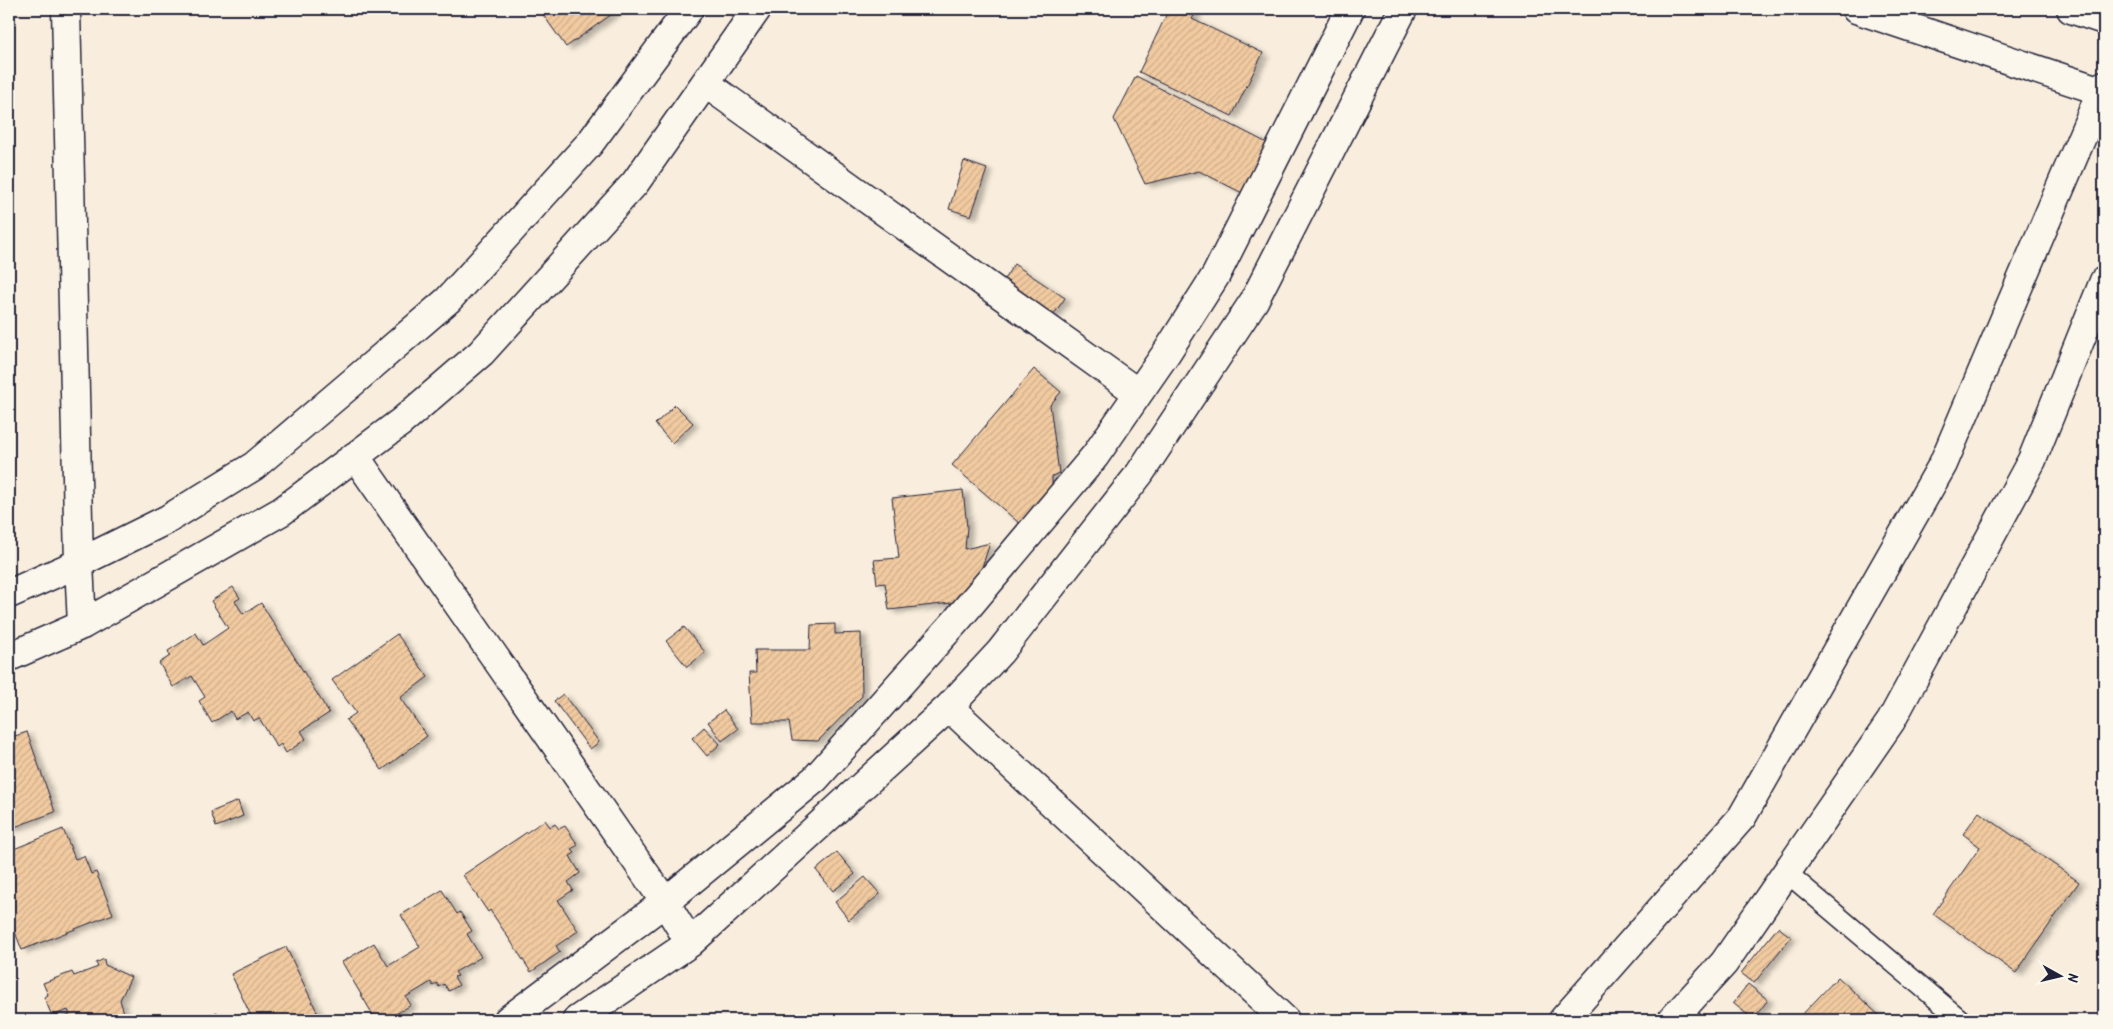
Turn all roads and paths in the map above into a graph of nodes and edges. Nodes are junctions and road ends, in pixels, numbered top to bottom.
1 (66, 9) edge
2 (689, 9) edge
3 (757, 9) edge
4 (1350, 9) edge
5 (1403, 9) edge
6 (1856, 9) edge
7 (2071, 9) edge
8 (2104, 20) edge
9 (705, 83) junction
10 (2103, 90) edge
11 (2104, 281) edge
12 (1138, 393) junction
13 (355, 456) junction
14 (79, 563) junction
15 (9, 594) edge
16 (82, 625) junction
17 (9, 656) edge
18 (949, 708) junction
19 (1786, 872) junction
20 (665, 902) junction
21 (690, 944) junction
22 (508, 1020) edge
23 (577, 1020) edge
24 (1285, 1020) edge
25 (1563, 1020) edge
26 (1672, 1020) edge
27 (1961, 1020) edge

1 - 14 street
2 - 14 street
3 - 9 street
4 - 12 street
5 - 18 street
6 - 10 street
7 - 8 street
9 - 12 street
9 - 13 street
10 - 25 street
11 - 19 street
12 - 20 street
13 - 16 street
13 - 20 street
14 - 15 street
14 - 16 street
16 - 17 street
18 - 21 street
18 - 24 street
19 - 26 street
19 - 27 lane
20 - 21 street
20 - 22 street
21 - 23 street

